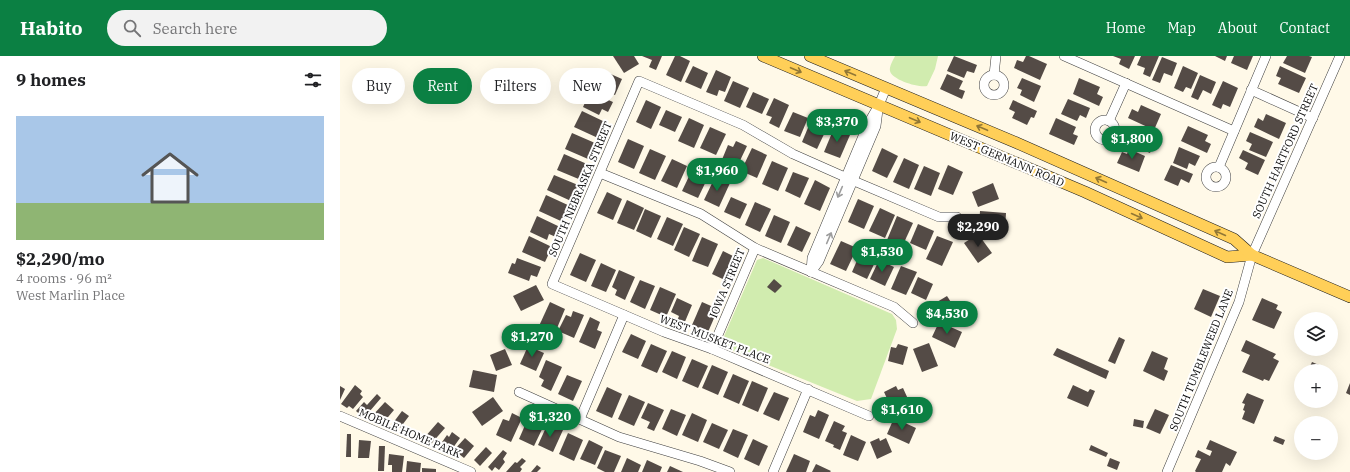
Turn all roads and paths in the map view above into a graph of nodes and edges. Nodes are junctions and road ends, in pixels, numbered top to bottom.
1 (763, 56) edge
2 (810, 56) edge
3 (996, 56) edge
4 (1064, 56) edge
5 (1266, 56) edge
6 (1340, 56) edge
7 (994, 75) dead end
8 (1126, 83) junction
9 (886, 88) junction
10 (1251, 90) junction
11 (879, 106) junction
12 (1313, 118) junction
13 (1109, 121) dead end
14 (1234, 131) junction
15 (1219, 167) dead end
16 (600, 173) junction
17 (850, 179) junction
18 (957, 217) dead end
19 (755, 248) junction
20 (1252, 255) junction
21 (811, 272) junction
22 (552, 284) joint
23 (1350, 297) edge
24 (624, 315) junction
25 (913, 323) dead end
26 (712, 349) junction
27 (808, 389) junction
28 (519, 392) dead end
29 (340, 416) edge
30 (869, 416) dead end
31 (580, 419) junction
32 (470, 472) edge
33 (730, 472) edge
34 (773, 472) edge
35 (1167, 472) edge

1 -> 11 main road, WEST GERMANN ROAD
9 -> 2 main road, WEST GERMANN ROAD
3 - 7 street
4 - 8 street
5 - 10 street
6 - 12 street, SOUTH HARTFORD STREET
8 - 13 street
8 - 14 street
9 - 11 street
20 -> 9 main road, WEST GERMANN ROAD
10 - 12 street
10 - 14 street
11 - 17 street
11 -> 20 main road, WEST GERMANN ROAD
12 - 20 street, SOUTH HARTFORD STREET
14 - 15 street
16 - 17 street, SOUTH NEBRASKA STREET
16 - 19 street
16 - 22 street, SOUTH NEBRASKA STREET
17 - 18 street
17 - 21 street
19 - 21 street
19 - 26 street, IOWA STREET
20 - 23 main road, WEST GERMANN ROAD
20 - 35 street, SOUTH TUMBLEWEED LANE
21 - 25 street
22 - 24 street, WEST MUSKET PLACE
24 - 26 street, WEST MUSKET PLACE
24 - 31 street
26 - 27 street, WEST MUSKET PLACE
27 - 30 street, WEST MUSKET PLACE
27 - 34 street
28 - 31 street
29 - 32 street, MOBILE HOME PARK
31 - 33 street

